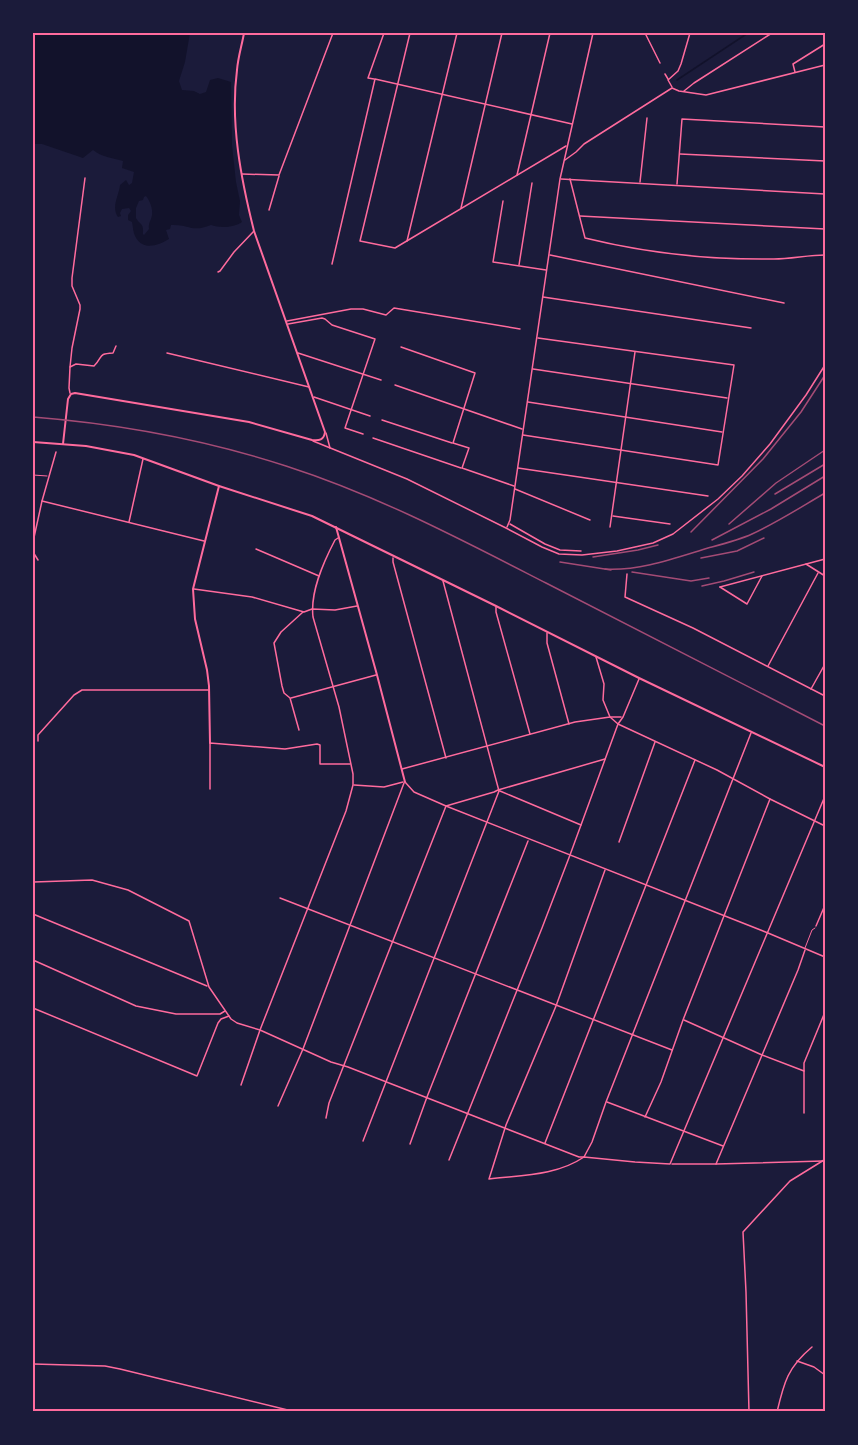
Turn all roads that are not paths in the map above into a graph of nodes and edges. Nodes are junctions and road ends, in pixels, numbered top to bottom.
1 (244, 33) edge
2 (333, 33) edge
3 (384, 33) edge
4 (410, 33) edge
5 (457, 33) edge
6 (502, 33) edge
7 (550, 33) edge
8 (592, 33) edge
9 (645, 33) edge
10 (690, 33) edge
11 (772, 33) edge
12 (825, 44) edge
13 (660, 63) dead end
14 (825, 66) edge
15 (796, 73) junction
16 (665, 74) dead end
17 (375, 79) junction
18 (668, 80) junction
19 (398, 84) junction
20 (672, 88) junction
21 (683, 92) junction
22 (442, 94) junction
23 (486, 104) junction
24 (531, 115) junction
25 (647, 118) dead end
26 (572, 124) junction
27 (825, 127) edge
28 (567, 146) junction
29 (679, 154) junction
30 (564, 160) junction
31 (825, 161) edge
32 (241, 174) junction
33 (279, 175) junction
34 (517, 175) junction
35 (85, 178) dead end
36 (560, 179) junction
37 (570, 179) junction
38 (532, 183) dead end
39 (640, 183) junction
40 (677, 185) junction
41 (825, 194) edge
42 (503, 201) dead end
43 (461, 209) junction
44 (269, 210) dead end
45 (579, 216) junction
46 (825, 229) edge
47 (254, 231) junction
48 (406, 242) junction
49 (549, 255) junction
50 (825, 255) edge
51 (332, 264) dead end
52 (519, 266) junction
53 (546, 270) junction
54 (218, 272) dead end
55 (543, 297) junction
56 (784, 303) dead end
57 (287, 322) junction
58 (751, 328) dead end
59 (520, 329) dead end
60 (536, 338) junction
61 (116, 346) dead end
62 (401, 347) dead end
63 (635, 351) junction
64 (167, 353) dead end
65 (298, 353) junction
66 (825, 365) edge
67 (70, 367) junction
68 (532, 369) junction
69 (363, 374) junction
70 (381, 380) dead end
71 (630, 384) junction
72 (394, 385) dead end
73 (310, 388) junction
74 (70, 394) junction
75 (313, 396) junction
76 (728, 399) junction
77 (527, 402) junction
78 (352, 409) junction
79 (464, 409) junction
80 (370, 416) dead end
81 (626, 417) junction
82 (382, 420) dead end
83 (523, 429) junction
84 (325, 432) junction
85 (723, 432) junction
86 (363, 434) dead end
87 (522, 435) junction
88 (373, 438) dead end
89 (312, 440) junction
90 (33, 442) edge
91 (453, 443) junction
92 (63, 444) junction
93 (330, 448) junction
94 (621, 450) junction
95 (56, 452) dead end
96 (144, 458) junction
97 (462, 468) junction
98 (517, 468) junction
99 (33, 475) edge
100 (49, 476) junction
101 (616, 483) junction
102 (219, 486) junction
103 (514, 488) junction
104 (708, 496) dead end
105 (42, 501) junction
106 (33, 510) edge
107 (39, 510) junction
108 (612, 515) junction
109 (590, 520) dead end
110 (129, 522) junction
111 (509, 524) junction
112 (670, 524) dead end
113 (336, 527) junction
114 (610, 527) dead end
115 (506, 528) junction
116 (338, 537) junction
117 (205, 541) junction
118 (33, 542) edge
119 (256, 549) dead end
120 (581, 551) dead end
121 (33, 552) edge
122 (394, 557) junction
123 (825, 559) edge
124 (38, 560) dead end
125 (806, 564) junction
126 (818, 573) junction
127 (627, 574) dead end
128 (762, 575) junction
129 (319, 576) junction
130 (825, 576) edge
131 (443, 580) junction
132 (193, 589) junction
133 (357, 606) junction
134 (496, 606) junction
135 (312, 609) junction
136 (304, 612) junction
137 (547, 632) junction
138 (596, 656) junction
139 (825, 664) edge
140 (768, 667) junction
141 (377, 675) junction
142 (639, 678) junction
143 (333, 686) junction
144 (210, 690) junction
145 (811, 690) junction
146 (825, 696) edge
147 (290, 698) junction
148 (610, 717) junction
149 (623, 717) junction
150 (570, 724) junction
151 (618, 724) junction
152 (299, 730) dead end
153 (752, 732) junction
154 (530, 734) junction
155 (38, 741) dead end
156 (655, 742) junction
157 (210, 743) junction
158 (487, 746) junction
159 (446, 758) junction
160 (606, 759) junction
161 (695, 760) junction
162 (351, 764) junction
163 (825, 767) edge
164 (401, 770) junction
165 (733, 779) junction
166 (405, 782) junction
167 (353, 785) junction
168 (210, 789) dead end
169 (499, 790) junction
170 (825, 796) edge
171 (770, 799) junction
172 (446, 806) junction
173 (815, 821) junction
174 (487, 823) junction
175 (581, 825) junction
176 (825, 826) edge
177 (529, 840) junction
178 (619, 842) dead end
179 (570, 855) junction
180 (605, 870) junction
181 (34, 884) edge
182 (646, 886) junction
183 (279, 898) dead end
184 (686, 901) junction
185 (825, 905) edge
186 (307, 910) junction
187 (33, 914) edge
188 (725, 916) junction
189 (350, 926) junction
190 (816, 926) joint
191 (768, 933) junction
192 (392, 943) junction
193 (805, 949) junction
194 (825, 957) edge
195 (434, 959) junction
196 (33, 960) edge
197 (475, 975) junction
198 (209, 987) junction
199 (516, 990) junction
200 (556, 1006) junction
201 (33, 1008) edge
202 (226, 1011) junction
203 (825, 1011) edge
204 (229, 1016) junction
205 (593, 1020) junction
206 (684, 1020) junction
207 (260, 1030) junction
208 (633, 1035) junction
209 (723, 1038) junction
210 (303, 1049) junction
211 (672, 1050) junction
212 (762, 1055) junction
213 (344, 1066) junction
214 (804, 1071) junction
215 (386, 1081) junction
216 (241, 1085) dead end
217 (427, 1097) junction
218 (606, 1102) junction
219 (278, 1106) dead end
220 (468, 1113) junction
221 (804, 1113) dead end
222 (645, 1117) junction
223 (326, 1118) dead end
224 (505, 1128) junction
225 (684, 1132) junction
226 (363, 1141) dead end
227 (410, 1144) dead end
228 (545, 1144) junction
229 (724, 1147) junction
230 (584, 1157) junction
231 (825, 1157) edge
232 (448, 1160) dead end
233 (824, 1161) edge
234 (670, 1164) junction
235 (717, 1164) junction
236 (812, 1347) dead end
237 (797, 1361) junction
238 (33, 1364) edge
239 (825, 1375) edge
240 (296, 1412) edge
241 (749, 1412) edge
242 (777, 1412) edge

1 - 32 main road
2 - 33 street
3 - 17 street
4 - 19 street
5 - 22 street
6 - 23 street
7 - 24 street
8 - 26 street
9 - 13 street
10 - 18 street
11 - 21 street
12 - 15 street
14 - 15 street
15 - 21 street
16 - 18 street
17 - 19 street
17 - 51 street
18 - 20 street
19 - 22 street
19 - 48 street
20 - 21 street
20 - 30 street
22 - 23 street
22 - 48 street
23 - 24 street
23 - 43 street
24 - 26 street
24 - 34 street
25 - 39 street
26 - 28 street
27 - 29 street
28 - 30 street
28 - 34 street
29 - 31 street
29 - 40 street
30 - 36 street
32 - 33 street
32 - 47 main road
33 - 44 street
34 - 43 street
35 - 67 street
36 - 37 street
36 - 49 street
37 - 39 street
37 - 45 street
38 - 52 street
39 - 40 street
40 - 41 street
42 - 52 street
43 - 48 street
45 - 46 street
45 - 50 street
47 - 54 street
47 - 57 main road
49 - 53 street
49 - 56 street
52 - 53 street
53 - 55 street
55 - 58 street
55 - 60 street
57 - 59 street
57 - 65 main road
57 - 69 street
60 - 63 street
60 - 68 street
61 - 67 street
62 - 79 street
63 - 71 street
63 - 76 street
64 - 73 street
65 - 69 street
65 - 73 main road
66 - 115 street
67 - 74 street
68 - 71 street
68 - 77 street
69 - 70 street
69 - 78 street
71 - 76 street
71 - 81 street
72 - 79 street
73 - 75 main road
74 - 89 main road
74 - 92 main road
75 - 78 street
75 - 84 main road
76 - 85 street
77 - 81 street
77 - 83 street
78 - 80 street
78 - 86 street
79 - 83 street
79 - 91 street
81 - 85 street
81 - 94 street
82 - 91 street
83 - 87 street
84 - 89 main road
84 - 93 street
85 - 94 street
87 - 94 street
87 - 98 street
88 - 97 street
89 - 93 street
90 - 92 main road
91 - 97 street
92 - 96 main road
93 - 115 street
94 - 101 street
95 - 100 street
96 - 102 main road
96 - 110 street
97 - 103 street
98 - 101 street
98 - 103 street
99 - 100 lane
100 - 105 street
101 - 104 street
101 - 108 street
102 - 113 main road
102 - 117 main road
103 - 109 street
103 - 111 street
105 - 107 street
105 - 110 street
106 - 107 street
107 - 118 street
108 - 112 street
108 - 114 street
110 - 117 street
111 - 115 street
111 - 120 street
113 - 116 main road
113 - 122 main road
116 - 129 street
116 - 133 main road
117 - 132 main road
119 - 129 street
121 - 124 street
122 - 131 main road
122 - 159 street
123 - 125 street
125 - 126 street
125 - 128 street
126 - 130 street
126 - 140 street
127 - 140 street
128 - 128 street
129 - 135 street
131 - 134 main road
131 - 158 street
132 - 136 street
132 - 144 main road
133 - 135 street
133 - 141 main road
134 - 137 main road
134 - 154 street
135 - 136 street
135 - 143 street
136 - 147 street
137 - 138 main road
137 - 150 street
138 - 142 main road
138 - 148 street
139 - 145 street
140 - 145 street
141 - 143 street
141 - 164 main road
142 - 149 street
142 - 153 main road
143 - 147 street
143 - 162 street
144 - 155 street
144 - 157 main road
145 - 146 street
147 - 152 street
148 - 149 street
148 - 150 street
148 - 151 street
149 - 151 street
150 - 154 street
151 - 156 street
151 - 160 street
153 - 163 main road
153 - 165 street
154 - 158 street
156 - 161 street
156 - 178 street
157 - 162 street
157 - 168 street
158 - 159 street
158 - 169 street
159 - 164 street
160 - 169 street
160 - 175 street
161 - 165 street
161 - 182 street
162 - 167 street
164 - 166 main road
165 - 171 street
165 - 184 street
166 - 167 street
166 - 172 street
166 - 189 street
167 - 186 street
169 - 172 street
169 - 174 street
169 - 175 street
170 - 173 street
171 - 173 street
171 - 188 street
172 - 174 street
172 - 192 street
173 - 176 street
173 - 191 street
174 - 177 street
174 - 195 street
175 - 179 street
177 - 179 street
177 - 197 street
179 - 180 street
179 - 199 street
180 - 182 street
180 - 200 street
181 - 198 street
182 - 184 street
182 - 205 street
183 - 186 street
184 - 188 street
184 - 208 street
185 - 190 street
186 - 189 street
186 - 207 street
187 - 198 street
188 - 191 street
188 - 206 street
189 - 192 street
189 - 210 street
190 - 193 lane
191 - 193 street
191 - 209 street
192 - 195 street
192 - 213 street
193 - 194 street
193 - 212 street
195 - 197 street
195 - 215 street
196 - 202 street
197 - 199 street
197 - 217 street
198 - 202 street
199 - 200 street
199 - 220 street
200 - 205 street
200 - 224 street
201 - 204 street
202 - 204 street
203 - 214 street
204 - 207 street
205 - 208 street
205 - 228 street
206 - 209 street
206 - 211 street
207 - 210 street
207 - 216 street
208 - 211 street
208 - 218 street
209 - 212 street
209 - 225 street
210 - 213 street
210 - 219 street
211 - 222 street
212 - 214 street
212 - 229 street
213 - 215 street
213 - 223 street
214 - 221 street
215 - 217 street
215 - 226 street
217 - 220 street
217 - 227 street
218 - 222 street
218 - 230 street
220 - 224 street
220 - 232 street
222 - 225 street
224 - 228 street
224 - 230 street
225 - 229 street
225 - 234 street
228 - 230 street
229 - 235 street
230 - 234 street
231 - 233 street
233 - 235 street
233 - 241 street
234 - 235 street
236 - 237 street
237 - 239 street
237 - 242 street
238 - 240 street

